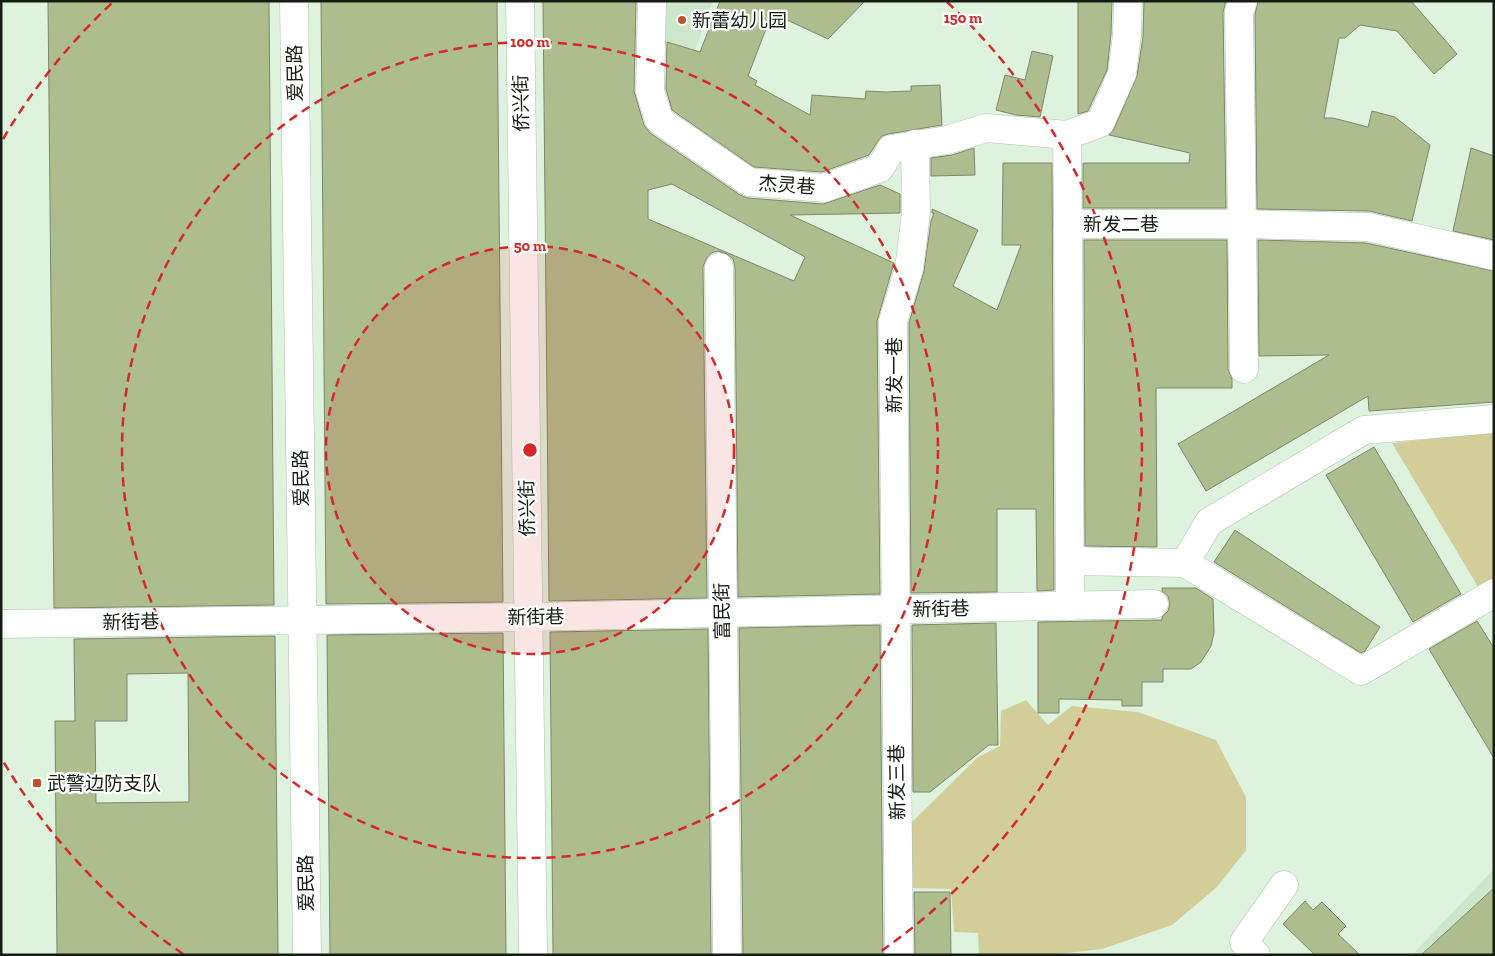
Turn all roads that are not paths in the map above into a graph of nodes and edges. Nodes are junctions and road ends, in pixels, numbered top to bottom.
1 (294, 1) edge
2 (520, 1) edge
3 (652, 1) edge
4 (1128, 1) edge
5 (1243, 1) edge
6 (1067, 135) junction
7 (915, 144) junction
8 (1068, 224) junction
9 (1242, 224) junction
10 (1494, 256) edge
11 (719, 267) dead end
12 (1244, 369) dead end
13 (1494, 420) edge
14 (1070, 561) junction
15 (1185, 563) junction
16 (1494, 593) edge
17 (1154, 604) dead end
18 (1070, 606) junction
19 (896, 610) junction
20 (722, 613) junction
21 (528, 617) junction
22 (302, 619) junction
23 (1, 624) edge
24 (1284, 884) dead end
25 (307, 955) edge
26 (533, 955) edge
27 (727, 955) edge
28 (899, 955) edge
29 (1256, 955) edge

1 - 22 street, 爱民路
2 - 21 street, 侨兴街
3 - 7 street, 杰灵巷
4 - 6 street
5 - 9 street
6 - 7 street, 杰灵巷
6 - 8 street
7 - 19 street, 新发一巷
8 - 9 street, 新发二巷
8 - 14 street, 新发二巷
9 - 10 street, 新发二巷
9 - 12 street
11 - 20 street, 富民街
13 - 15 street
14 - 15 street
14 - 18 street, 新发二巷
15 - 16 street
17 - 18 street, 新街巷
18 - 19 street, 新街巷
19 - 20 street, 新街巷
19 - 28 street, 新发三巷
20 - 21 street, 新街巷
20 - 27 street, 富民街
21 - 22 street, 新街巷
21 - 26 street, 侨兴街
22 - 23 street, 新街巷
22 - 25 street, 爱民路
24 - 29 street

